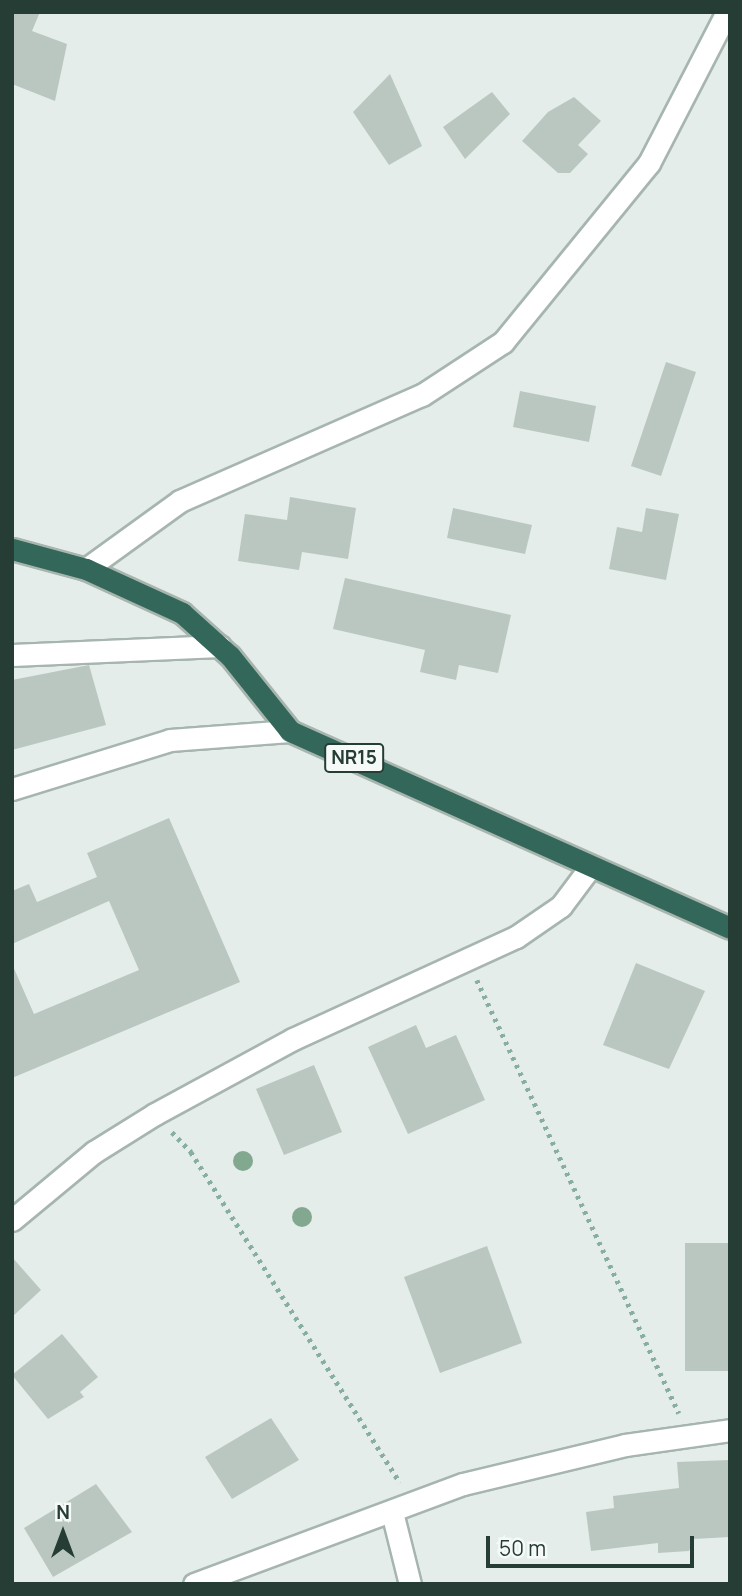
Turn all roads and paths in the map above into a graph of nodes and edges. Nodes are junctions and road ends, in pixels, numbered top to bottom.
1 (727, 12) edge
2 (12, 549) edge
3 (86, 569) junction
4 (220, 646) junction
5 (12, 655) edge
6 (290, 731) junction
7 (12, 789) edge
8 (591, 866) junction
9 (730, 928) edge
10 (469, 964) junction
11 (191, 1152) dead end
12 (12, 1220) edge
13 (730, 1430) edge
14 (690, 1435) junction
15 (414, 1503) junction
16 (392, 1512) junction
17 (194, 1584) edge
18 (410, 1584) edge

1 - 3 street
2 - 3 highway, NR15
3 - 4 highway, NR15
4 - 5 street
4 - 6 highway, NR15
6 - 7 street
6 - 8 highway, NR15
8 - 9 highway, NR15
8 - 10 street
10 - 12 street
10 - 14 path
11 - 15 path
13 - 14 street
14 - 15 street
15 - 16 street
16 - 17 street
16 - 18 street

